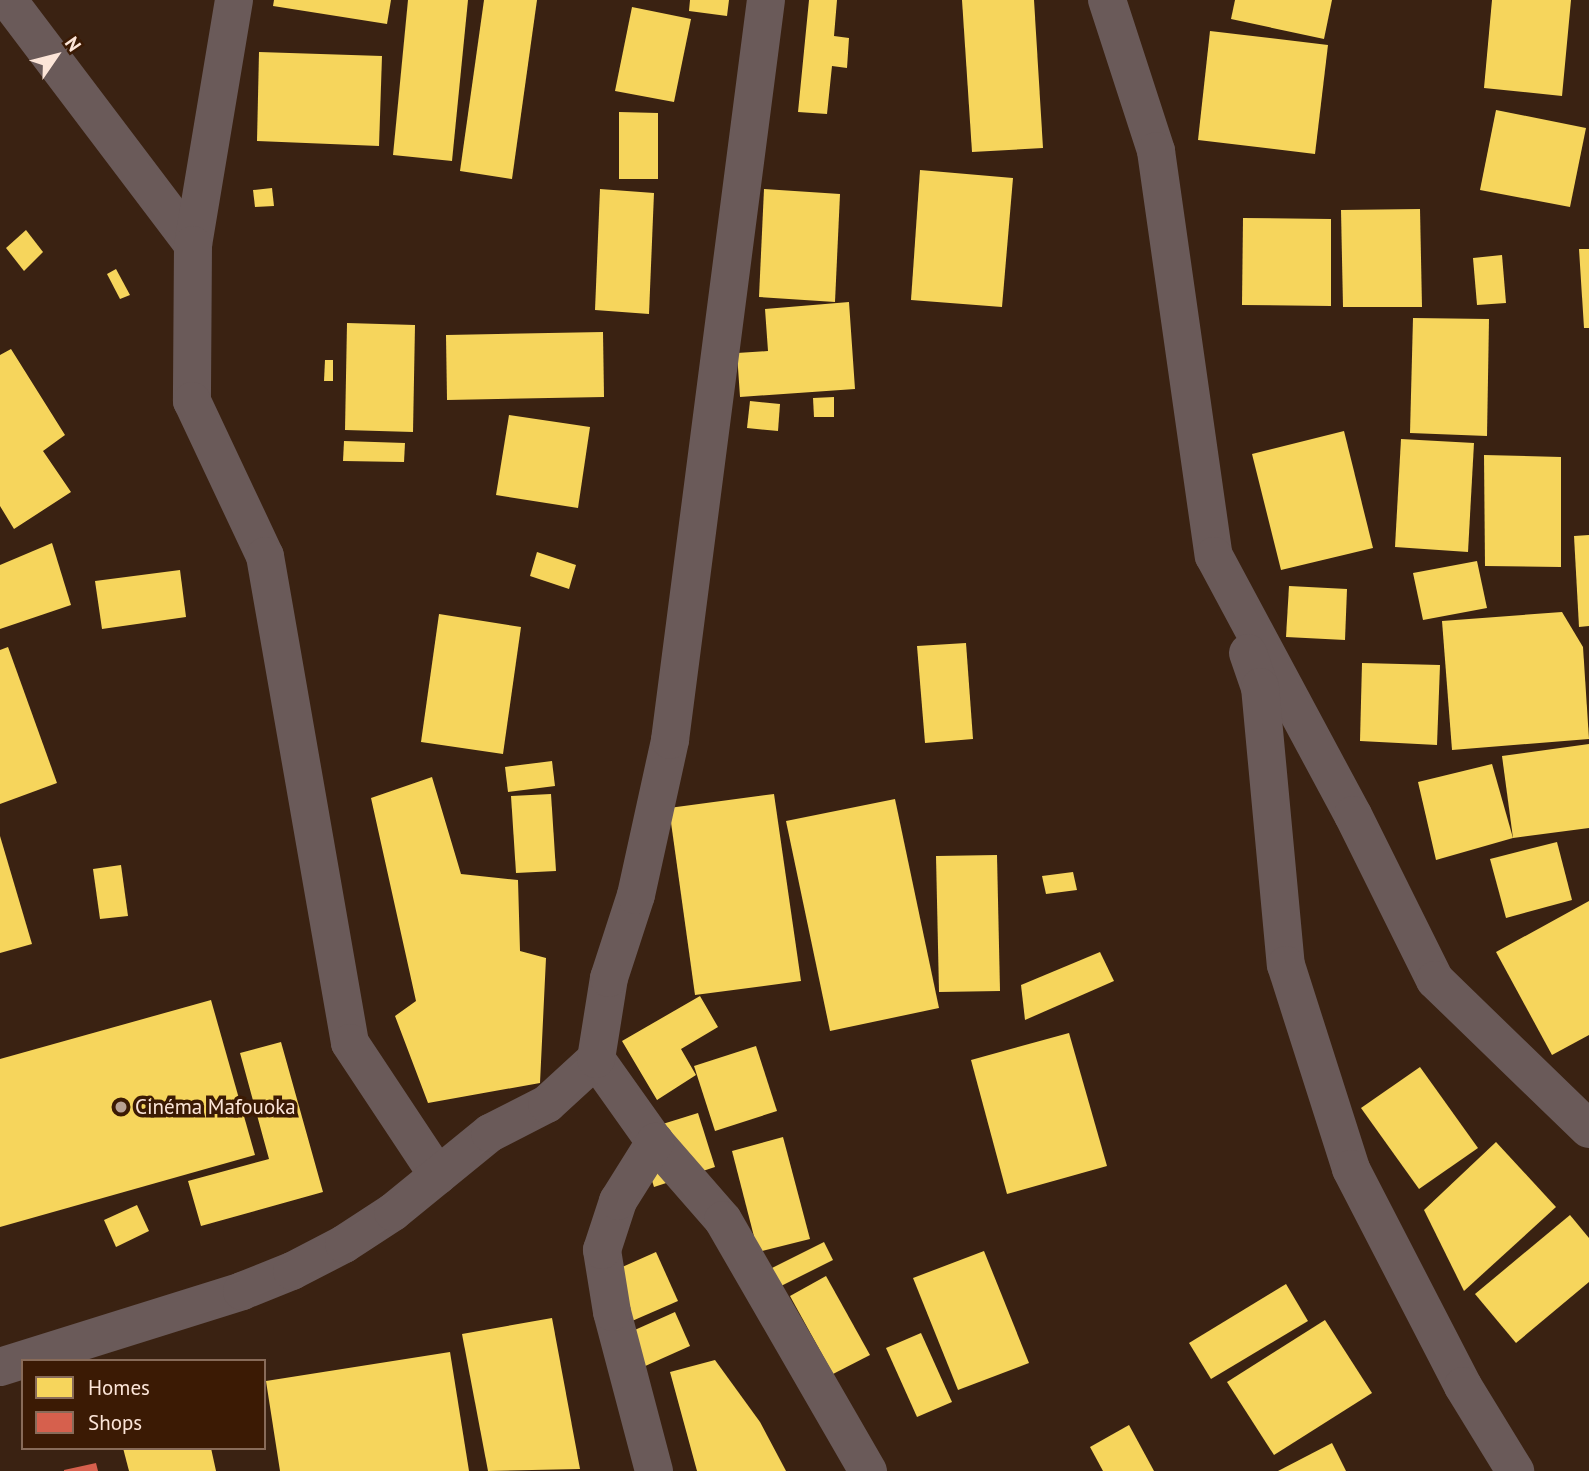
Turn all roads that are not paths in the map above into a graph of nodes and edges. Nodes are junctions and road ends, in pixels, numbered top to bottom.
1 (8, 0) edge
2 (234, 0) edge
3 (766, 0) edge
4 (1107, 0) edge
5 (193, 244) junction
6 (1214, 556) junction
7 (596, 1059) junction
8 (1589, 1129) edge
9 (656, 1142) junction
10 (438, 1176) junction
11 (25, 1359) edge
12 (21, 1360) edge
13 (0, 1367) edge
14 (654, 1471) edge
15 (868, 1471) edge
16 (1515, 1471) edge

1 - 5 street
2 - 5 street
3 - 7 street
4 - 6 street
5 - 10 street
6 - 8 street
6 - 16 street
7 - 9 street
7 - 10 street
9 - 14 street
9 - 15 street
10 - 11 street
12 - 13 street

